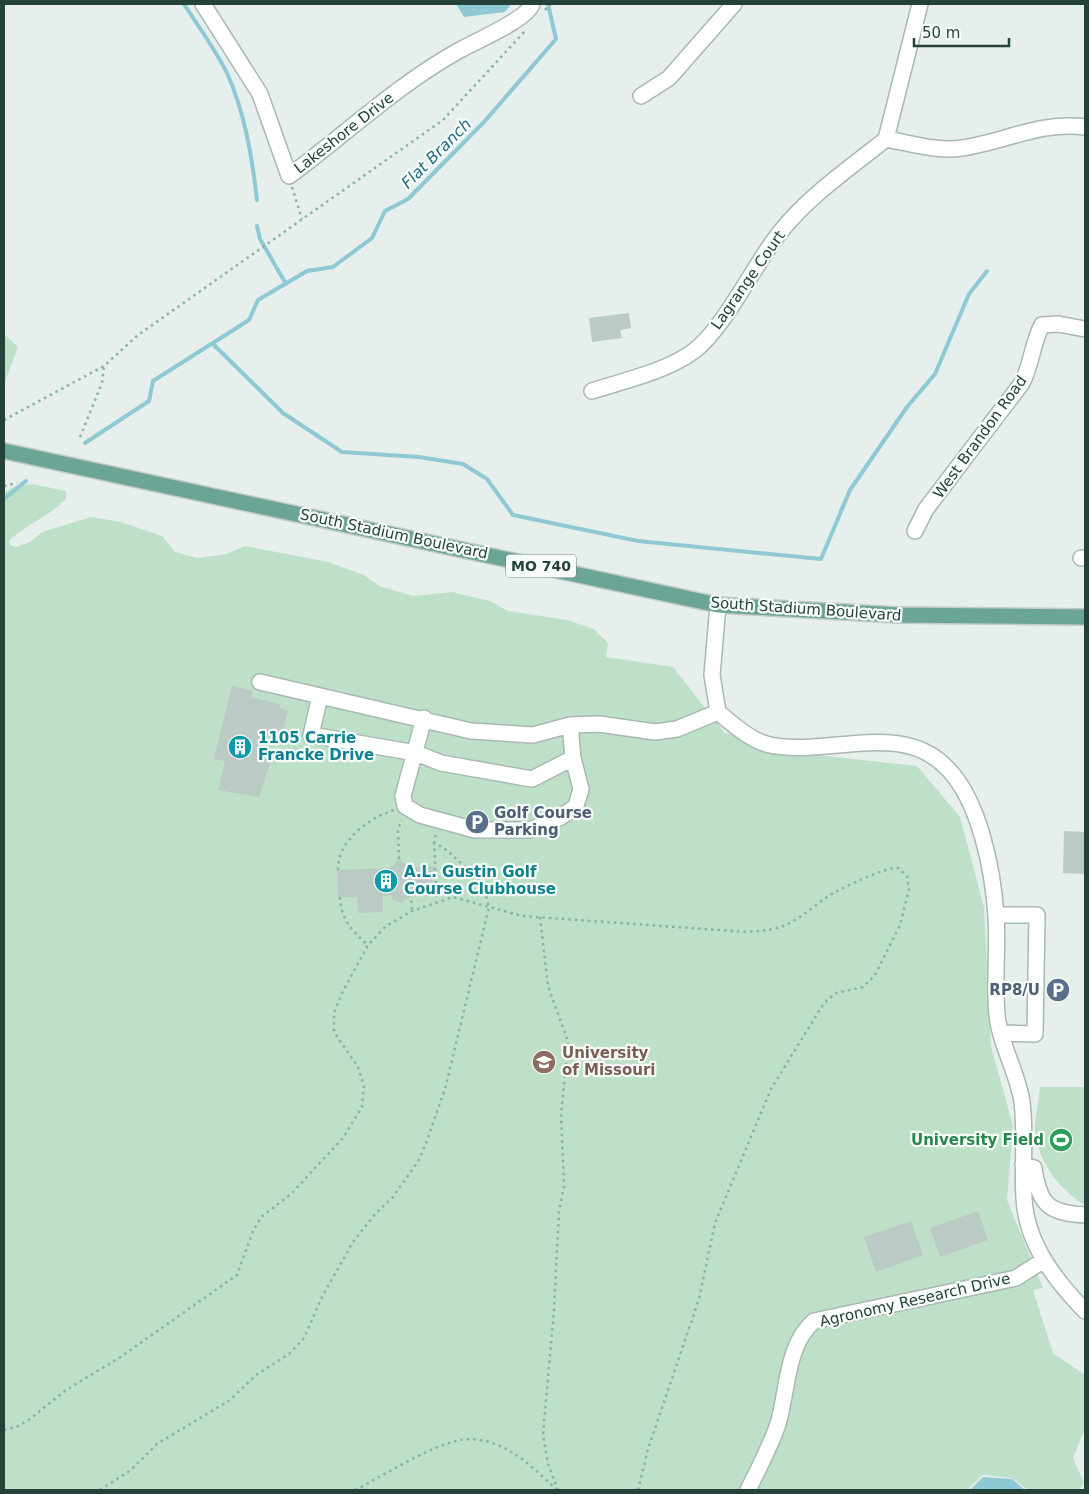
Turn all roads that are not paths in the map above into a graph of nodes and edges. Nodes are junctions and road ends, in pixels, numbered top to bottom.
1 (203, 4) edge
2 (532, 4) edge
3 (734, 4) edge
4 (920, 4) edge
5 (641, 96) dead end
6 (1085, 126) edge
7 (886, 139) junction
8 (1085, 330) edge
9 (592, 391) dead end
10 (4, 451) edge
11 (915, 530) dead end
12 (718, 605) junction
13 (1085, 617) edge
14 (260, 682) dead end
15 (320, 696) junction
16 (718, 712) junction
17 (424, 718) junction
18 (570, 725) junction
19 (416, 754) junction
20 (573, 758) junction
21 (996, 915) junction
22 (1002, 1034) junction
23 (1023, 1165) junction
24 (1085, 1215) edge
25 (1044, 1260) junction
26 (1085, 1311) edge
27 (748, 1490) edge

1 - 2 street, Lakeshore Drive
3 - 5 street
4 - 7 street
6 - 7 street
7 - 9 street, Lagrange Court
8 - 11 street, West Brandon Road
10 - 12 main road, South Stadium Boulevard / MO 740
12 - 13 main road, South Stadium Boulevard / MO 740
12 - 16 street
14 - 15 street
15 - 17 street
15 - 19 street
16 - 18 street
16 - 21 street
17 - 18 street
17 - 19 street
18 - 20 street
19 - 20 street
19 - 20 street
21 - 22 street
21 - 22 street
22 - 23 street
23 - 24 street
23 - 25 street
25 - 26 street
25 - 27 street, Agronomy Research Drive

